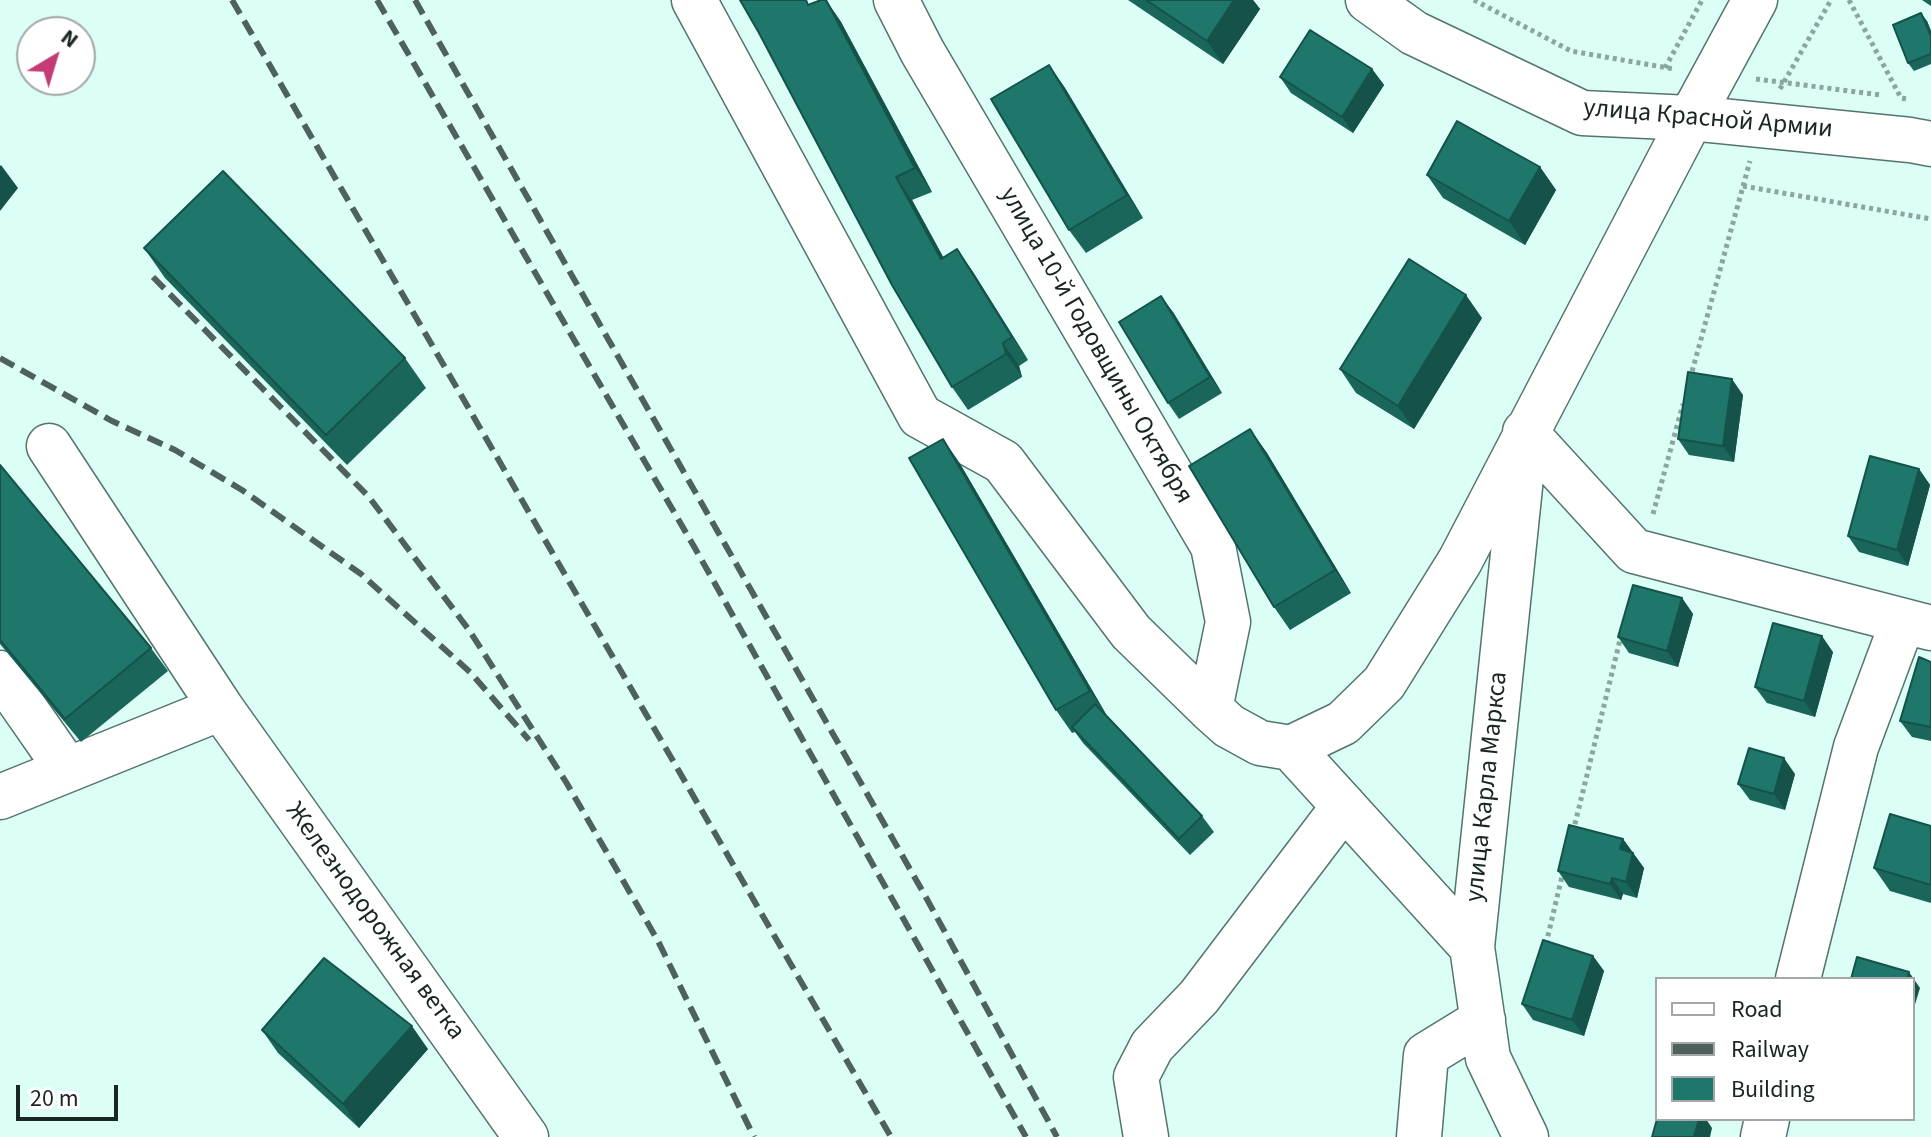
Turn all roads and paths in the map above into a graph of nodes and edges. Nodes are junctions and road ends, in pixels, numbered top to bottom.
1 (694, 0) edge
2 (896, 0) edge
3 (1368, 0) edge
4 (1702, 0) edge
5 (1755, 0) edge
6 (1849, 0) edge
7 (1665, 68) dead end
8 (1916, 101) dead end
9 (1691, 118) junction
10 (1931, 144) edge
11 (1743, 186) dead end
12 (1931, 219) edge
13 (1525, 432) junction
14 (49, 446) dead end
15 (1917, 624) edge
16 (0, 673) edge
17 (221, 708) junction
18 (1210, 709) junction
19 (1291, 748) junction
20 (67, 769) junction
21 (0, 797) edge
22 (1344, 806) junction
23 (1472, 947) junction
24 (1798, 977) edge
25 (1483, 1020) junction
26 (1526, 1136) edge
27 (526, 1137) edge
28 (1146, 1137) edge
29 (1419, 1137) edge

1 - 18 street
2 - 18 street, улица 10-й Годовщины Октября
3 - 9 street, улица Красной Армии
4 - 7 path
5 - 9 street, улица Карла Маркса
6 - 8 path
9 - 10 street, улица Красной Армии
9 - 13 street, улица Карла Маркса
11 - 12 path
13 - 15 street
13 - 19 street, улица Карла Маркса
13 - 23 street, улица Карла Маркса
14 - 17 street, Железнодорожная ветка
15 - 24 street
16 - 20 street
17 - 20 street
17 - 27 street, Железнодорожная ветка
18 - 19 street
19 - 22 street
20 - 21 street
22 - 23 street
22 - 28 street
23 - 25 street, улица Карла Маркса
25 - 26 street, улица Карла Маркса
25 - 29 street

